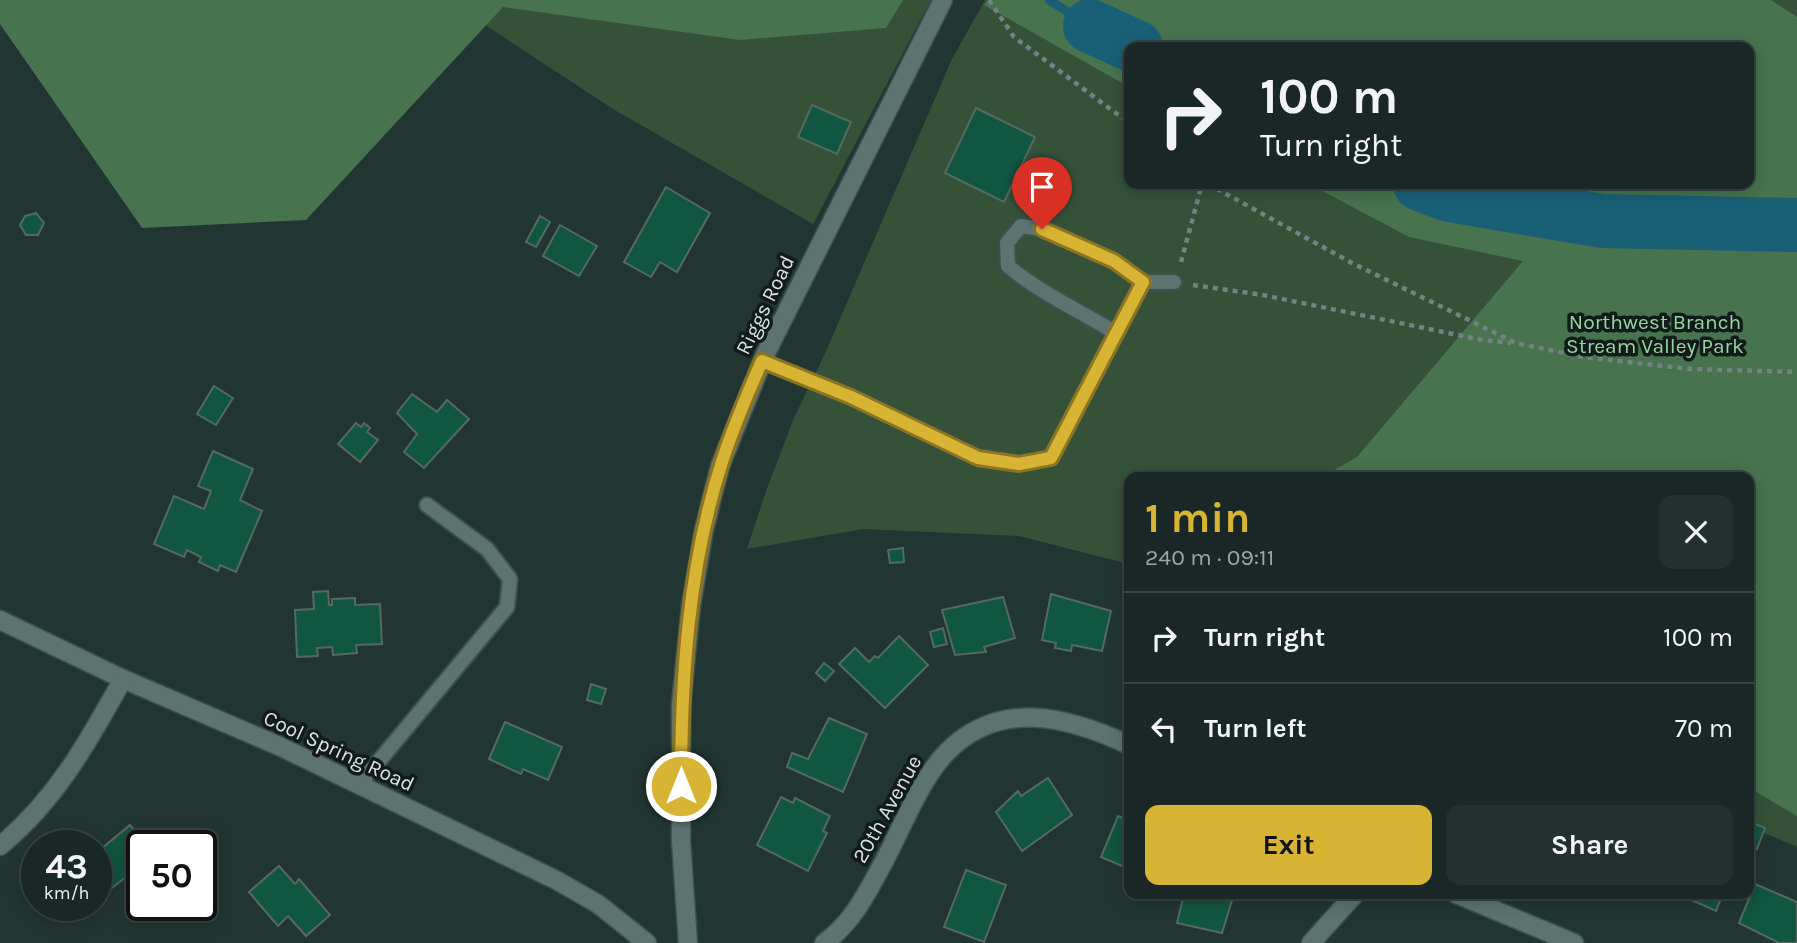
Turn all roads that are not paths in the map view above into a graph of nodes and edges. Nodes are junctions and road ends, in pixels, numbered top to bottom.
1 (943, 0) edge
2 (1143, 282) junction
3 (1174, 282) road end
4 (1116, 333) junction
5 (762, 361) junction
6 (427, 505) dead end
7 (0, 620) edge
8 (123, 679) junction
9 (1124, 743) edge
10 (359, 785) junction
11 (0, 846) edge
12 (1351, 899) edge
13 (1466, 899) edge
14 (1543, 936) edge
15 (647, 943) edge
16 (688, 943) edge
17 (824, 943) edge
18 (1311, 943) edge
19 (1574, 943) edge

1 - 5 street, Riggs Road
2 - 3 lane
2 - 4 lane
2 - 4 lane
4 - 5 lane
5 - 16 street, Riggs Road
6 - 10 lane
7 - 8 street, Cool Spring Road
8 - 10 street, Cool Spring Road
8 - 11 street
9 - 17 street, 20th Avenue
10 - 15 street, Cool Spring Road
12 - 18 street
13 - 14 street
14 - 19 street

